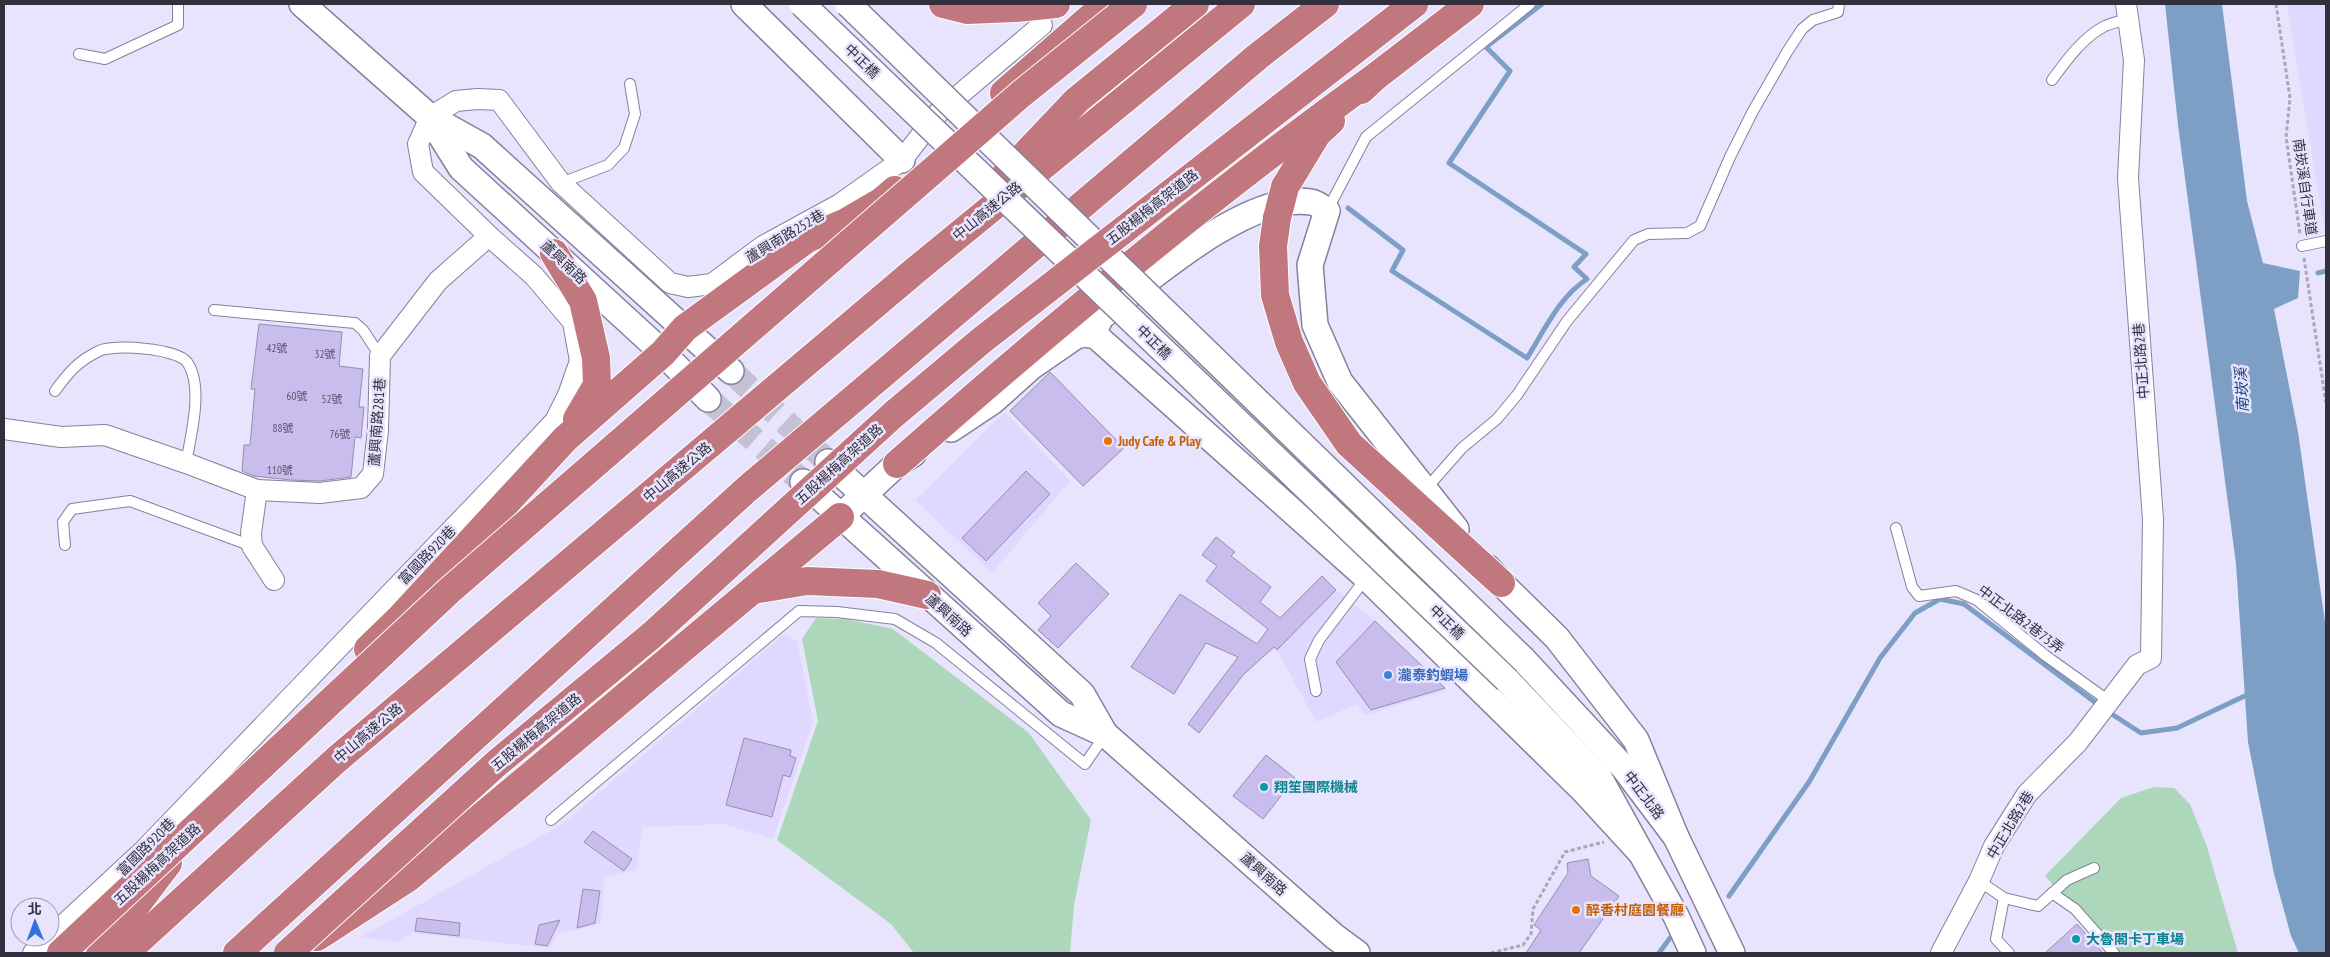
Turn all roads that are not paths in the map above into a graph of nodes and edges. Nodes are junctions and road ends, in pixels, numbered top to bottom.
1 (178, 4) edge
2 (302, 4) edge
3 (744, 4) edge
4 (802, 4) edge
5 (848, 4) edge
6 (943, 4) edge
7 (1106, 4) edge
8 (1133, 4) edge
9 (1195, 4) edge
10 (1241, 4) edge
11 (1325, 4) edge
12 (1414, 4) edge
13 (1470, 4) edge
14 (1530, 4) edge
15 (1839, 8) edge
16 (2127, 11) edge
17 (1049, 14) edge
18 (79, 54) dead end
19 (1374, 77) junction
20 (2052, 80) dead end
21 (630, 84) dead end
22 (430, 117) junction
23 (902, 160) junction
24 (561, 183) junction
25 (1327, 210) junction
26 (489, 236) junction
27 (2326, 241) edge
28 (2302, 246) road end
29 (554, 253) junction
30 (917, 269) junction
31 (214, 310) dead end
32 (685, 328) junction
33 (1096, 336) junction
34 (662, 353) junction
35 (380, 356) junction
36 (731, 371) tunnel mouth
37 (55, 391) dead end
38 (708, 399) tunnel mouth
39 (4, 429) edge
40 (565, 439) junction
41 (828, 462) tunnel mouth
42 (186, 463) junction
43 (898, 464) junction
44 (803, 482) tunnel mouth
45 (257, 490) junction
46 (1424, 491) junction
47 (863, 494) junction
48 (840, 517) junction
49 (1896, 528) dead end
50 (65, 546) dead end
51 (252, 546) junction
52 (1366, 577) junction
53 (274, 580) dead end
54 (1500, 583) junction
55 (752, 590) junction
56 (927, 595) junction
57 (1523, 658) joint
58 (1507, 680) joint
59 (1316, 691) dead end
60 (2105, 707) junction
61 (1105, 734) junction
62 (551, 820) dead end
63 (1676, 837) junction
64 (1640, 852) junction
65 (2094, 868) dead end
66 (1979, 881) junction
67 (2052, 893) junction
68 (2004, 898) junction
69 (33, 953) edge
70 (61, 953) edge
71 (100, 953) edge
72 (125, 953) edge
73 (237, 953) edge
74 (290, 953) edge
75 (1357, 953) edge
76 (1693, 953) edge
77 (1732, 953) edge
78 (1941, 953) edge
79 (2009, 953) edge
80 (2114, 953) edge

1 - 18 lane
2 - 22 street, 蘆興南路
3 - 23 street
4 - 58 street, 中正橋, bridge
5 - 57 street, 中正橋, bridge
6 - 17 highway
7 - 32 highway
8 - 70 highway, 五股楊梅高架道路, bridge
9 - 30 highway
10 - 30 highway, 中山高速公路
11 - 73 highway
12 - 74 highway, 五股楊梅高架道路, bridge
13 - 19 highway
14 - 25 lane
15 - 46 lane
16 - 20 lane
16 - 60 street, 中正北路2巷
17 - 23 street, 蘆興南路252巷
19 - 43 highway
19 - 54 highway, bridge
21 - 24 lane
22 - 24 street, 蘆興南路252巷
22 - 26 street, 富國路920巷
22 - 29 street, 蘆興南路
22 - 32 street, 蘆興南路
23 - 24 street, 蘆興南路252巷
25 - 33 street
25 - 46 street
26 - 35 street
26 - 69 street, 富國路920巷
27 - 28 lane
29 - 34 street, 蘆興南路
29 - 40 highway
30 - 72 highway, 中山高速公路
31 - 35 lane
32 - 34 highway
32 - 36 street, 蘆興南路
33 - 43 street
33 - 52 street
34 - 38 street, 蘆興南路
34 - 40 highway
35 - 45 street, 蘆興南路281巷
37 - 42 lane
39 - 42 street, 蘆興南路281巷
40 - 71 highway
41 - 47 street, 蘆興南路
42 - 45 street, 蘆興南路281巷
43 - 47 street
44 - 48 street, 蘆興南路
45 - 51 street
46 - 54 street
47 - 48 street
47 - 61 street, 蘆興南路
48 - 55 highway
48 - 56 street, 蘆興南路
49 - 60 lane, 中正北路2巷73弄
50 - 51 lane
51 - 53 street
52 - 59 lane
52 - 64 street
54 - 63 street
55 - 56 highway
55 - 74 highway
56 - 61 street, 蘆興南路
57 - 63 street, 中正北路
58 - 64 street, 中正北路
60 - 66 street, 中正北路2巷
61 - 62 lane
61 - 75 street, 蘆興南路
63 - 77 street, 中正北路
64 - 76 street, 中正北路
65 - 67 lane
66 - 68 lane
66 - 78 street, 中正北路2巷
67 - 68 lane
67 - 80 lane
68 - 79 lane

